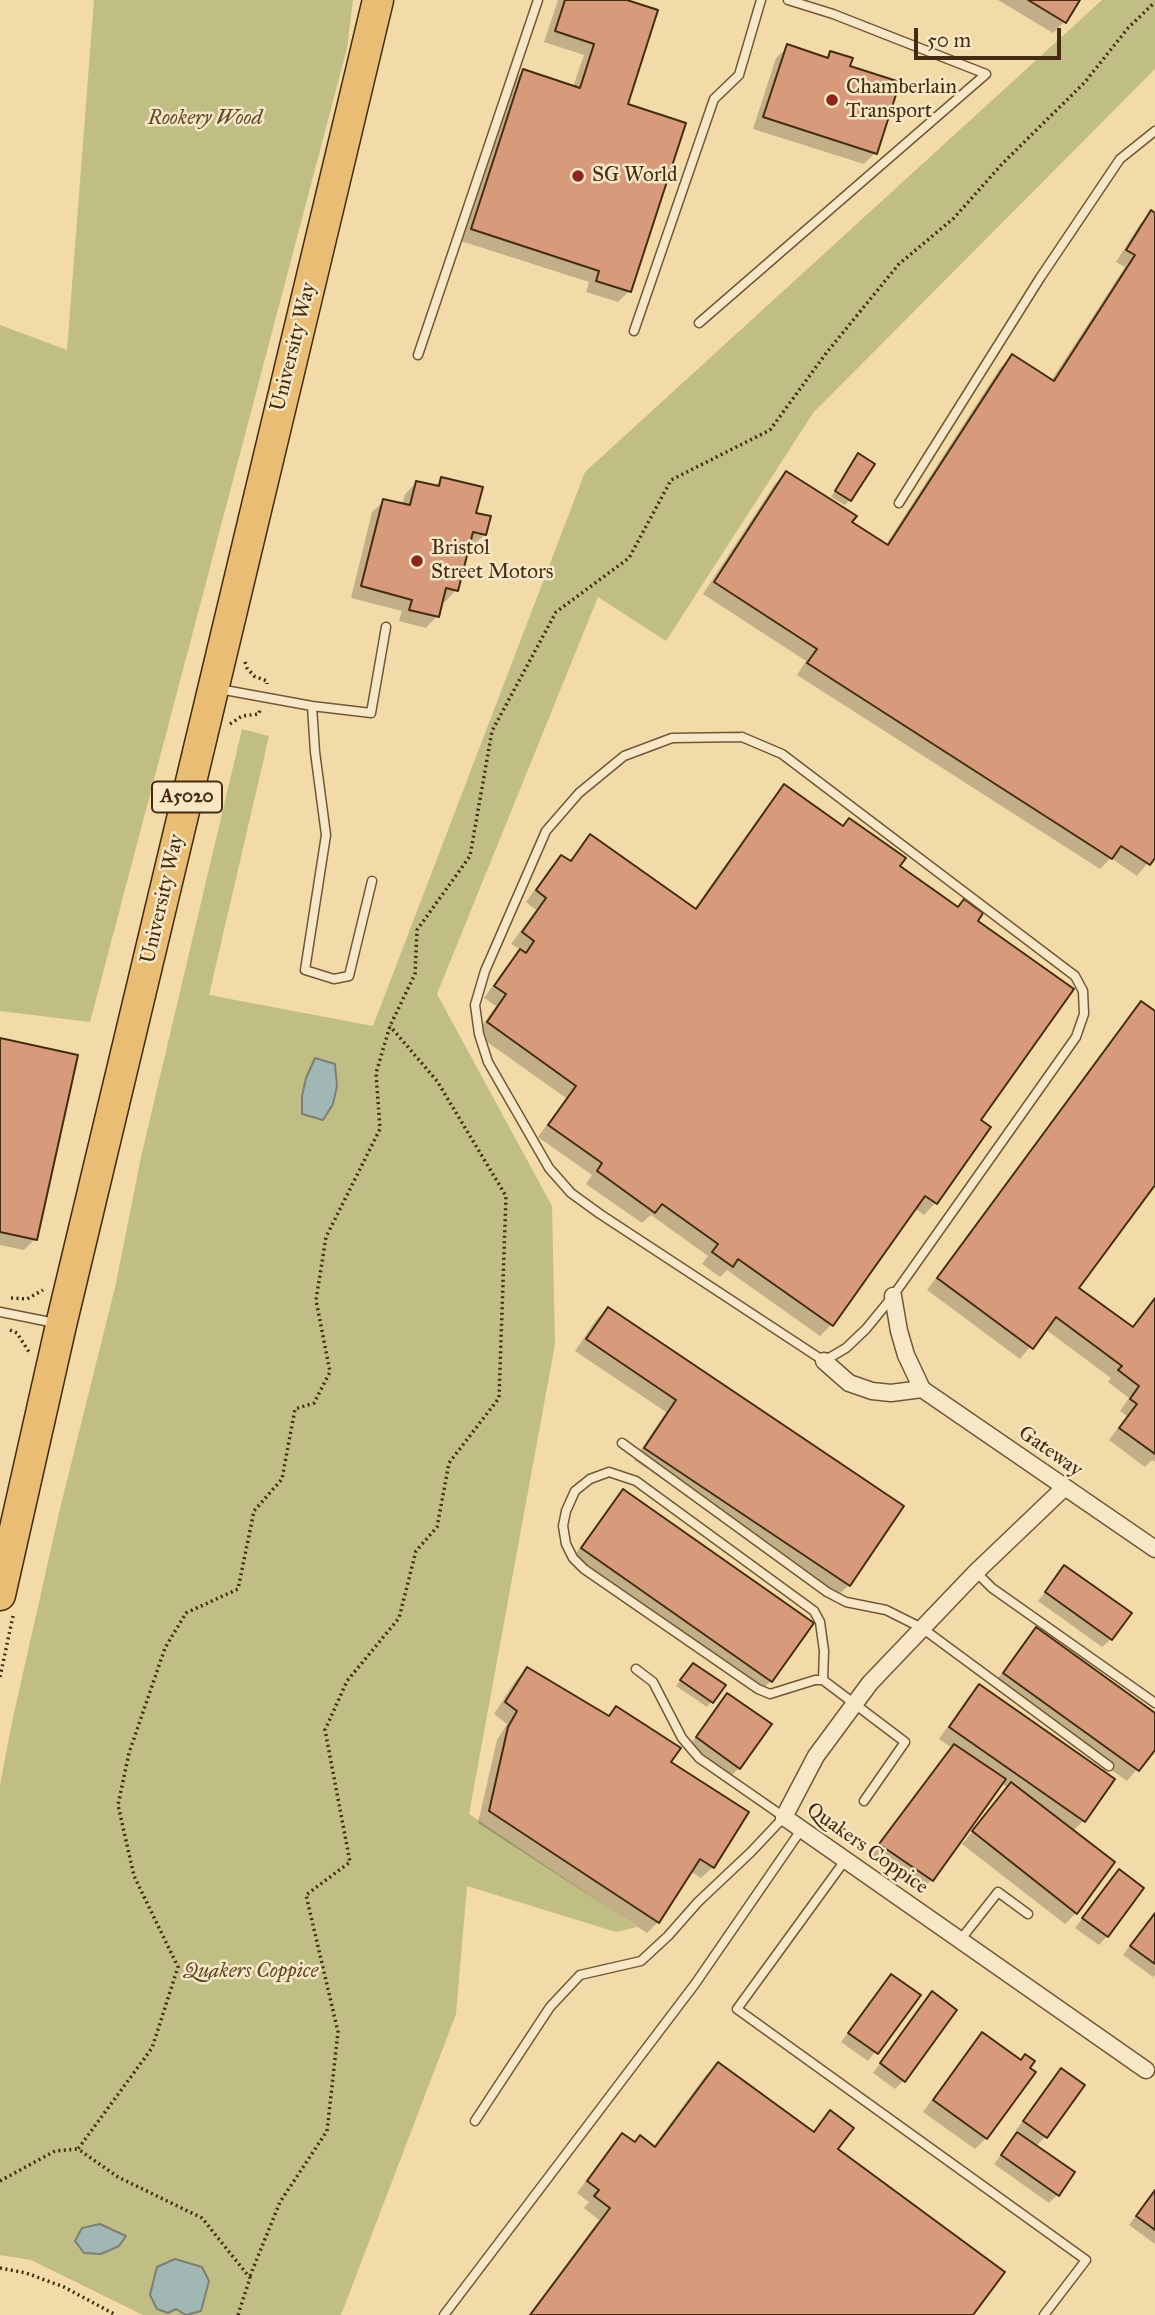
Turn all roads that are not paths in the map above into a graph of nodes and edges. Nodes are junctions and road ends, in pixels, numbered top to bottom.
1 (378, 0) edge
2 (538, 0) edge
3 (761, 0) edge
4 (788, 0) edge
5 (1155, 131) edge
6 (699, 323) dead end
7 (634, 331) dead end
8 (418, 355) dead end
9 (899, 503) dead end
10 (386, 627) dead end
11 (213, 687) junction
12 (312, 706) junction
13 (372, 881) dead end
14 (893, 1296) junction
15 (0, 1312) edge
16 (61, 1325) junction
17 (824, 1361) junction
18 (922, 1389) junction
19 (622, 1443) dead end
20 (1065, 1487) junction
21 (1155, 1549) edge
22 (976, 1572) junction
23 (0, 1595) edge
24 (922, 1628) junction
25 (636, 1668) dead end
26 (823, 1680) junction
27 (1155, 1703) edge
28 (853, 1704) junction
29 (1109, 1766) dead end
30 (864, 1801) dead end
31 (784, 1817) junction
32 (801, 1830) junction
33 (846, 1859) junction
34 (1028, 1914) dead end
35 (961, 1940) junction
36 (1151, 2069) edge
37 (475, 2121) dead end
38 (444, 2315) edge
39 (1044, 2315) edge

1 - 11 highway, University Way / A5020
2 - 8 lane
3 - 7 lane
4 - 6 lane
5 - 9 lane
10 - 12 lane
11 - 12 lane
11 - 16 highway, University Way / A5020
12 - 13 lane
14 - 17 lane
14 - 17 lane
14 - 18 street
15 - 16 lane
16 - 23 highway, University Way / A5020
17 - 18 street
18 - 20 street, Gateway
19 - 24 lane
20 - 21 street, Gateway
20 - 22 street, Quakers Coppice
22 - 24 street, Quakers Coppice
22 - 27 lane
24 - 28 street, Quakers Coppice
24 - 29 lane
25 - 31 lane
26 - 26 lane
26 - 28 lane
28 - 30 lane
28 - 31 street, Quakers Coppice
31 - 32 street, Quakers Coppice
31 - 37 lane
32 - 33 street, Quakers Coppice
32 - 38 lane
33 - 35 street, Quakers Coppice
33 - 39 lane
34 - 35 lane
35 - 36 street, Quakers Coppice

